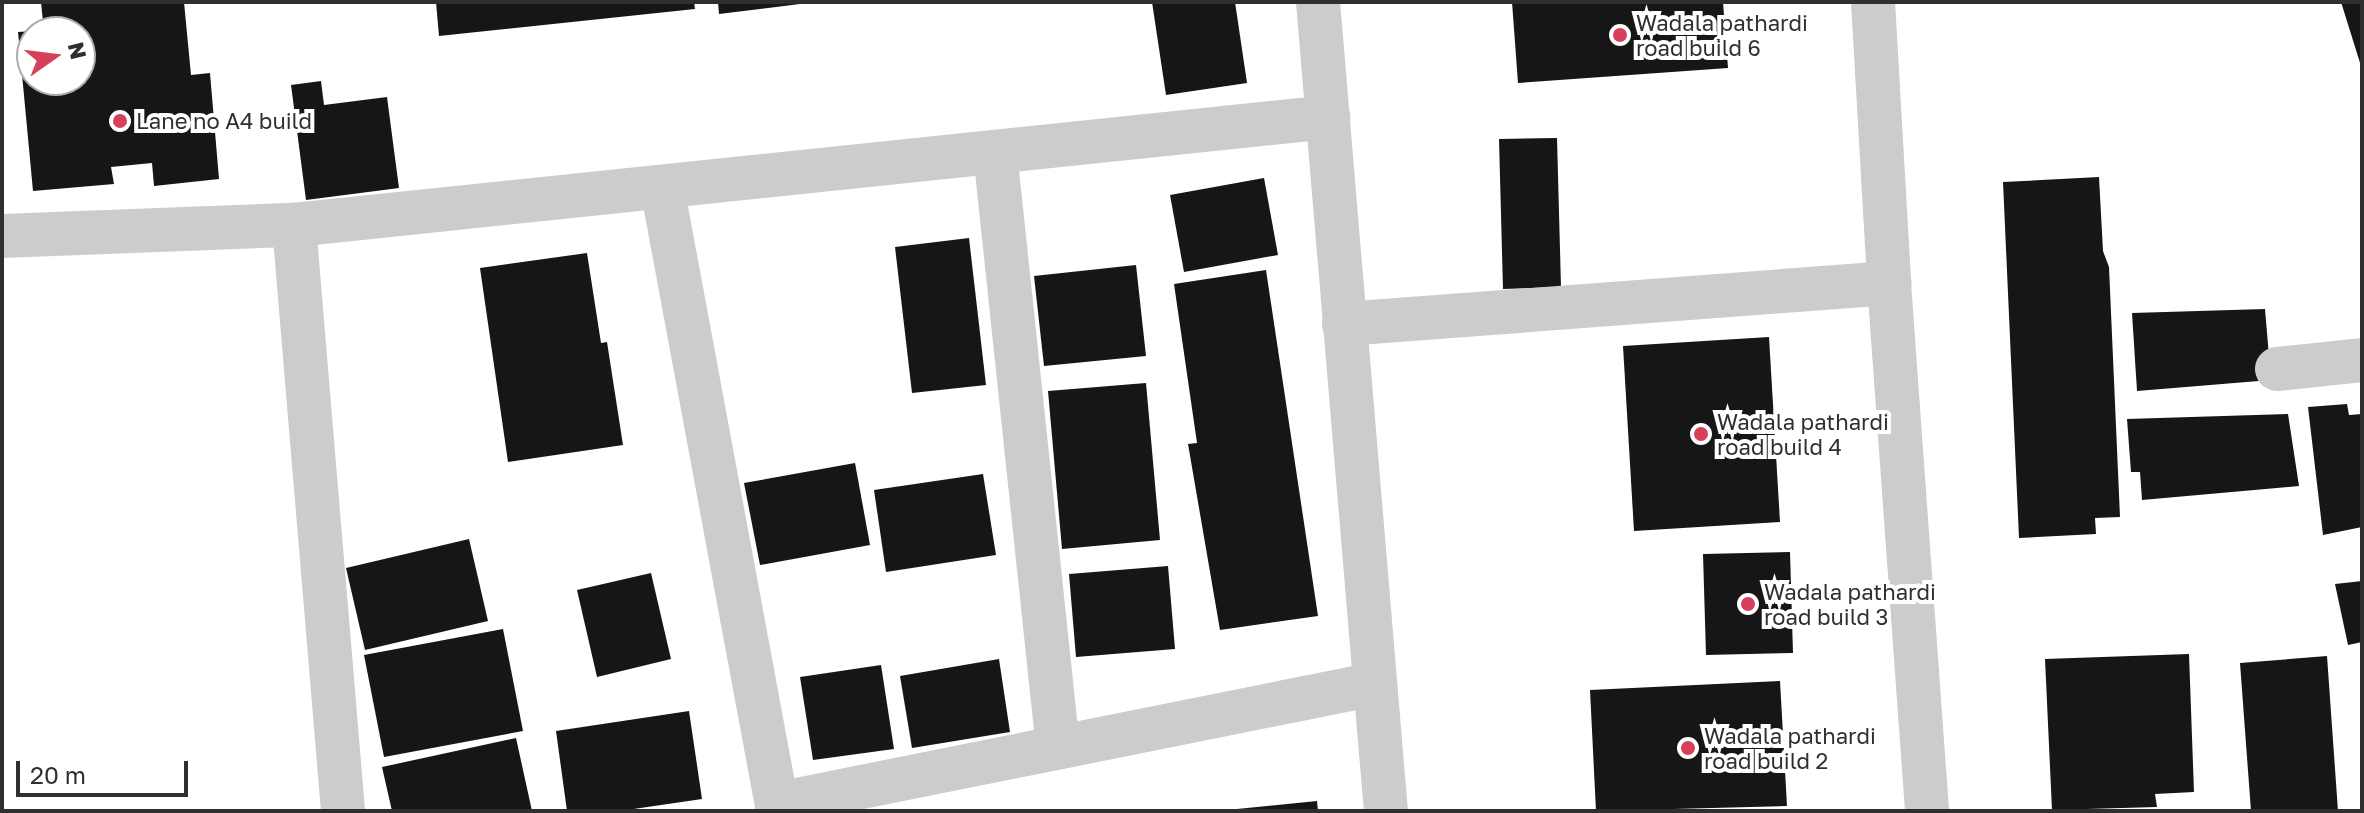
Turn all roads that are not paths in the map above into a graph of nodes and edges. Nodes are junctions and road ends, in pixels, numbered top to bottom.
1 (1318, 2) edge
2 (1873, 2) edge
3 (1328, 117) junction
4 (995, 152) junction
5 (662, 187) junction
6 (294, 225) junction
7 (2, 236) edge
8 (1889, 283) junction
9 (1344, 324) junction
10 (2362, 360) edge
11 (2277, 369) dead end
12 (1375, 684) junction
13 (1058, 748) junction
14 (778, 807) edge
15 (343, 811) edge
16 (1386, 811) edge
17 (1927, 811) edge

1 - 3 street
2 - 8 street
3 - 4 street
3 - 9 street
4 - 5 street
4 - 13 street
5 - 6 street
5 - 14 street
6 - 7 street
6 - 15 street
8 - 9 street
8 - 17 street
9 - 12 street
10 - 11 street
12 - 13 street
12 - 16 street
13 - 14 street

